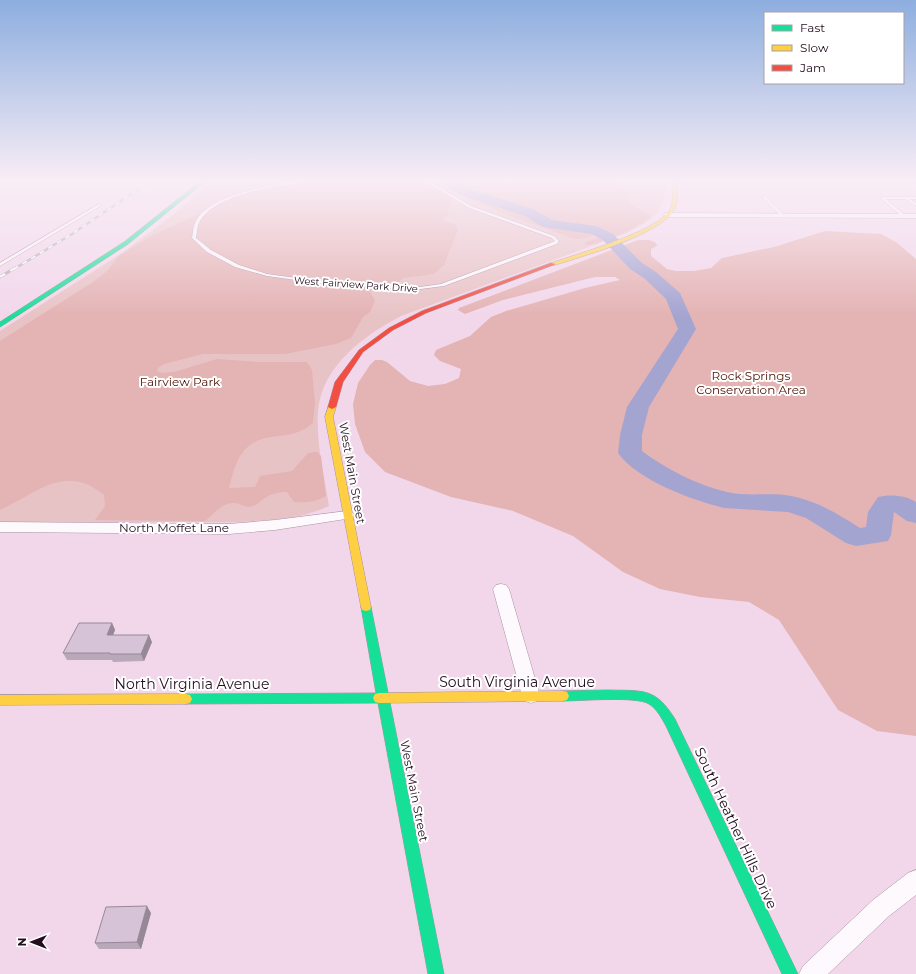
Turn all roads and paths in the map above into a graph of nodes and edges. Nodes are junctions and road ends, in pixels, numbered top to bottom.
1 (66, 225) edge
2 (136, 225) edge
3 (148, 225) edge
4 (196, 225) edge
5 (519, 225) edge
6 (653, 225) edge
7 (0, 265) edge
8 (6, 310) dead end
9 (0, 325) edge
10 (347, 515) junction
11 (0, 526) edge
12 (501, 589) dead end
13 (531, 696) junction
14 (383, 697) junction
15 (650, 699) joint
16 (0, 700) edge
17 (916, 881) edge
18 (436, 974) edge
19 (790, 974) edge
20 (811, 974) edge

1 - 7 lane
2 - 8 street
3 - 9 street
4 - 5 lane, West Fairview Park Drive
6 - 10 street, West Main Street
10 - 11 street, North Moffet Lane
10 - 14 street, West Main Street
12 - 13 street
13 - 14 street, South Virginia Avenue
13 - 15 street, South Virginia Avenue
14 - 16 street, North Virginia Avenue
14 - 18 street, West Main Street
15 - 19 street, South Heather Hills Drive
17 - 20 street

